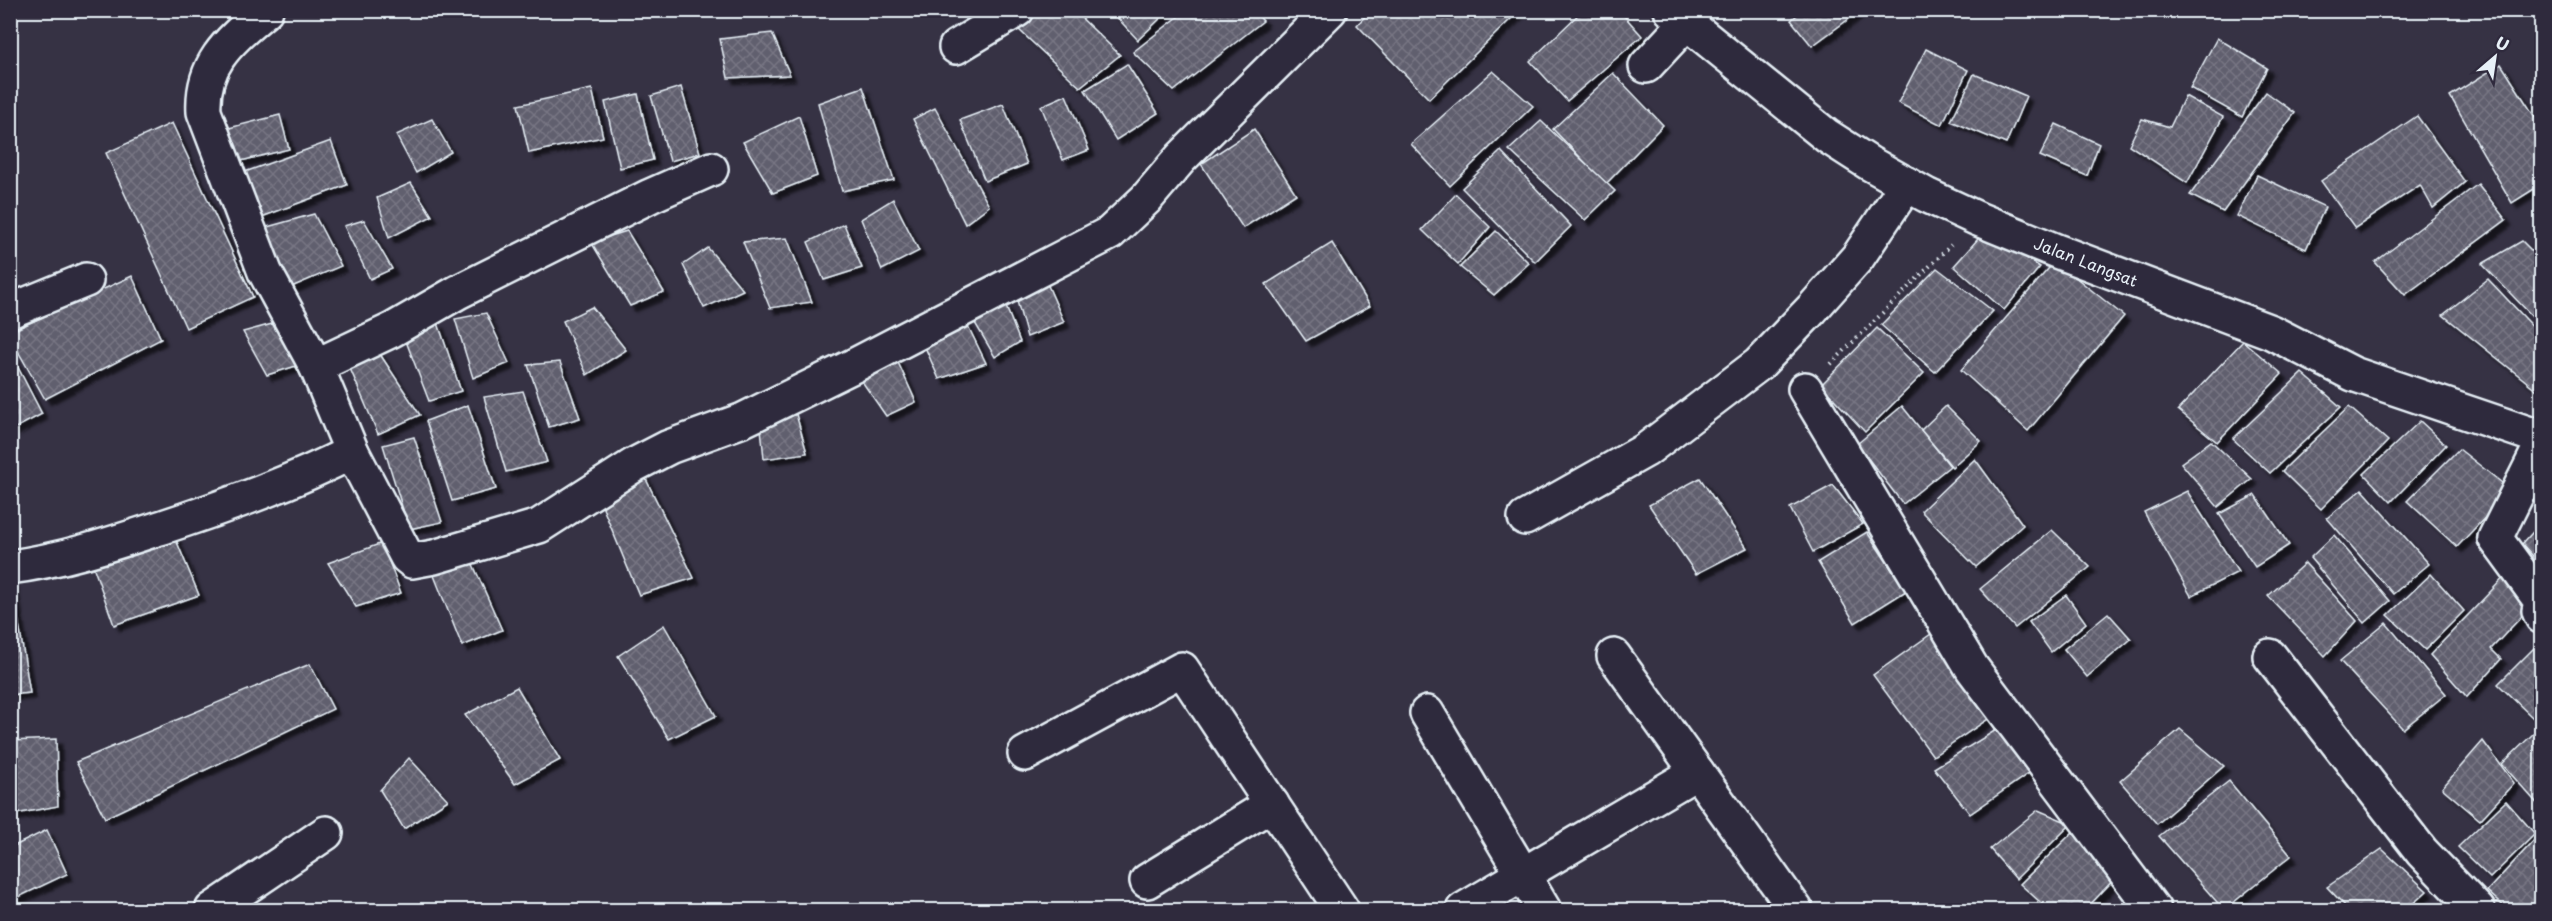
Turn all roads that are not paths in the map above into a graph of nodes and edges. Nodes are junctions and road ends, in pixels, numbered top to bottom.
1 (266, 10) edge
2 (1017, 10) edge
3 (1330, 10) edge
4 (1678, 17) edge
5 (956, 47) dead end
6 (1646, 66) dead end
7 (711, 169) dead end
8 (1907, 184) junction
9 (86, 280) dead end
10 (10, 311) edge
11 (316, 366) junction
12 (1805, 389) road end
13 (2541, 438) edge
14 (2541, 444) edge
15 (352, 452) junction
16 (1526, 518) dead end
17 (10, 567) edge
18 (2541, 617) edge
19 (1614, 656) dead end
20 (2270, 656) dead end
21 (1427, 713) dead end
22 (1025, 754) dead end
23 (1697, 772) junction
24 (1272, 804) junction
25 (326, 833) dead end
26 (1523, 875) junction
27 (1147, 881) dead end
28 (212, 910) edge
29 (1342, 910) edge
30 (1463, 910) edge
31 (1544, 910) edge
32 (1796, 910) edge
33 (2154, 910) edge
34 (2478, 910) edge

1 - 11 street
2 - 5 street
3 - 15 street
4 - 6 street
4 - 8 street, Jalan Langsat
7 - 11 street
8 - 13 street, Jalan Langsat
8 - 16 street
9 - 10 street
11 - 15 street
12 - 33 street
14 - 18 street
15 - 17 street
19 - 23 street
20 - 34 street
21 - 26 street
22 - 24 street
23 - 26 street
23 - 32 street
24 - 27 street
24 - 29 street
25 - 28 street
26 - 30 street
26 - 31 street

